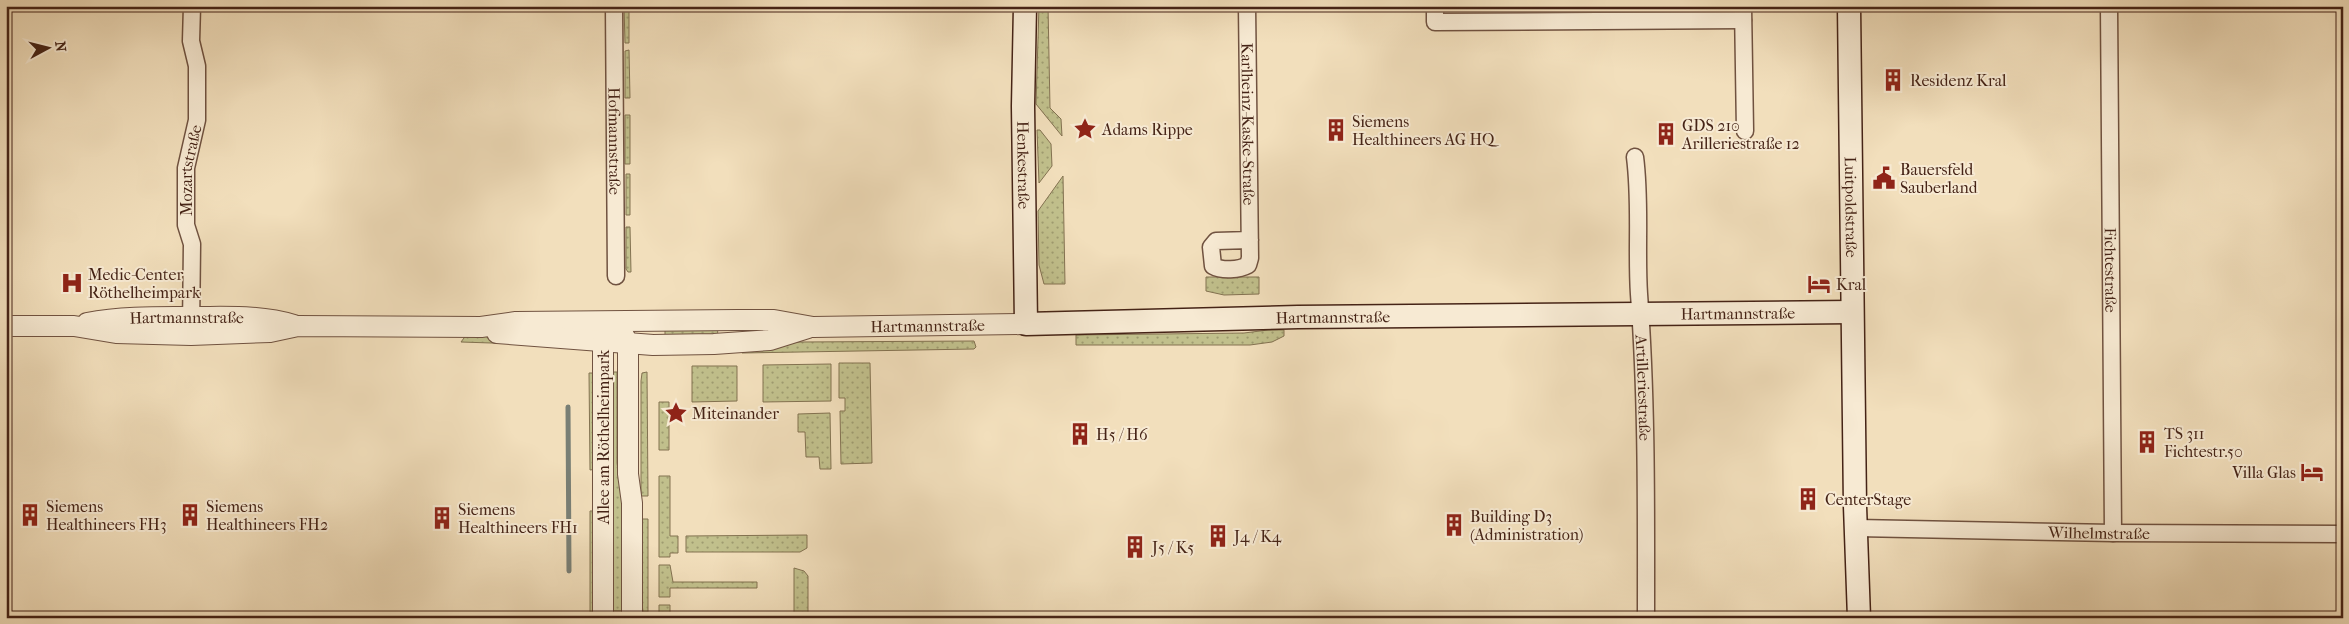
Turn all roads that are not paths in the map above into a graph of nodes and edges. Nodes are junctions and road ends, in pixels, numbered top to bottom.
1 (192, 6) edge
2 (614, 6) edge
3 (1025, 6) edge
4 (1247, 6) edge
5 (1435, 6) edge
6 (1848, 6) edge
7 (2109, 6) edge
8 (1743, 13) edge
9 (1745, 132) dead end
10 (1635, 157) dead end
11 (1250, 240) dead end
12 (616, 276) dead end
13 (1852, 312) junction
14 (1641, 314) junction
15 (616, 321) junction
16 (1026, 324) junction
17 (6, 326) edge
18 (191, 326) junction
19 (481, 327) junction
20 (813, 327) junction
21 (602, 340) junction
22 (628, 343) junction
23 (1857, 528) junction
24 (2114, 533) junction
25 (2343, 534) edge
26 (603, 618) edge
27 (632, 618) edge
28 (1646, 618) edge
29 (1859, 618) edge

1 - 18 street, Mozartstraße
2 - 12 street, Hofmannstraße
3 - 16 main road, Henkestraße
4 - 11 street, Karlheinz-Kaske-Straße
5 - 8 street
6 - 13 main road, Luitpoldstraße
7 - 24 street, Fichtestraße
8 - 9 street
10 - 14 street, Artilleriestraße
13 - 14 main road, Hartmannstraße
13 - 23 main road, Luitpoldstraße
14 - 16 main road, Hartmannstraße
14 - 28 street, Artilleriestraße
15 - 19 street, Hartmannstraße
15 - 20 street, Hartmannstraße
15 - 21 street, Allee am Röthelheimpark
15 - 22 street, Allee am Röthelheimpark
16 - 20 street, Hartmannstraße
17 - 18 street, Hartmannstraße
18 - 19 street, Hartmannstraße
19 - 21 street, Hartmannstraße
20 - 22 street, Hartmannstraße
21 - 22 street, Hartmannstraße
21 - 26 street, Allee am Röthelheimpark
22 - 27 street, Allee am Röthelheimpark
23 - 24 street, Wilhelmstraße
23 - 29 main road, Luitpoldstraße
24 - 25 street, Wilhelmstraße

